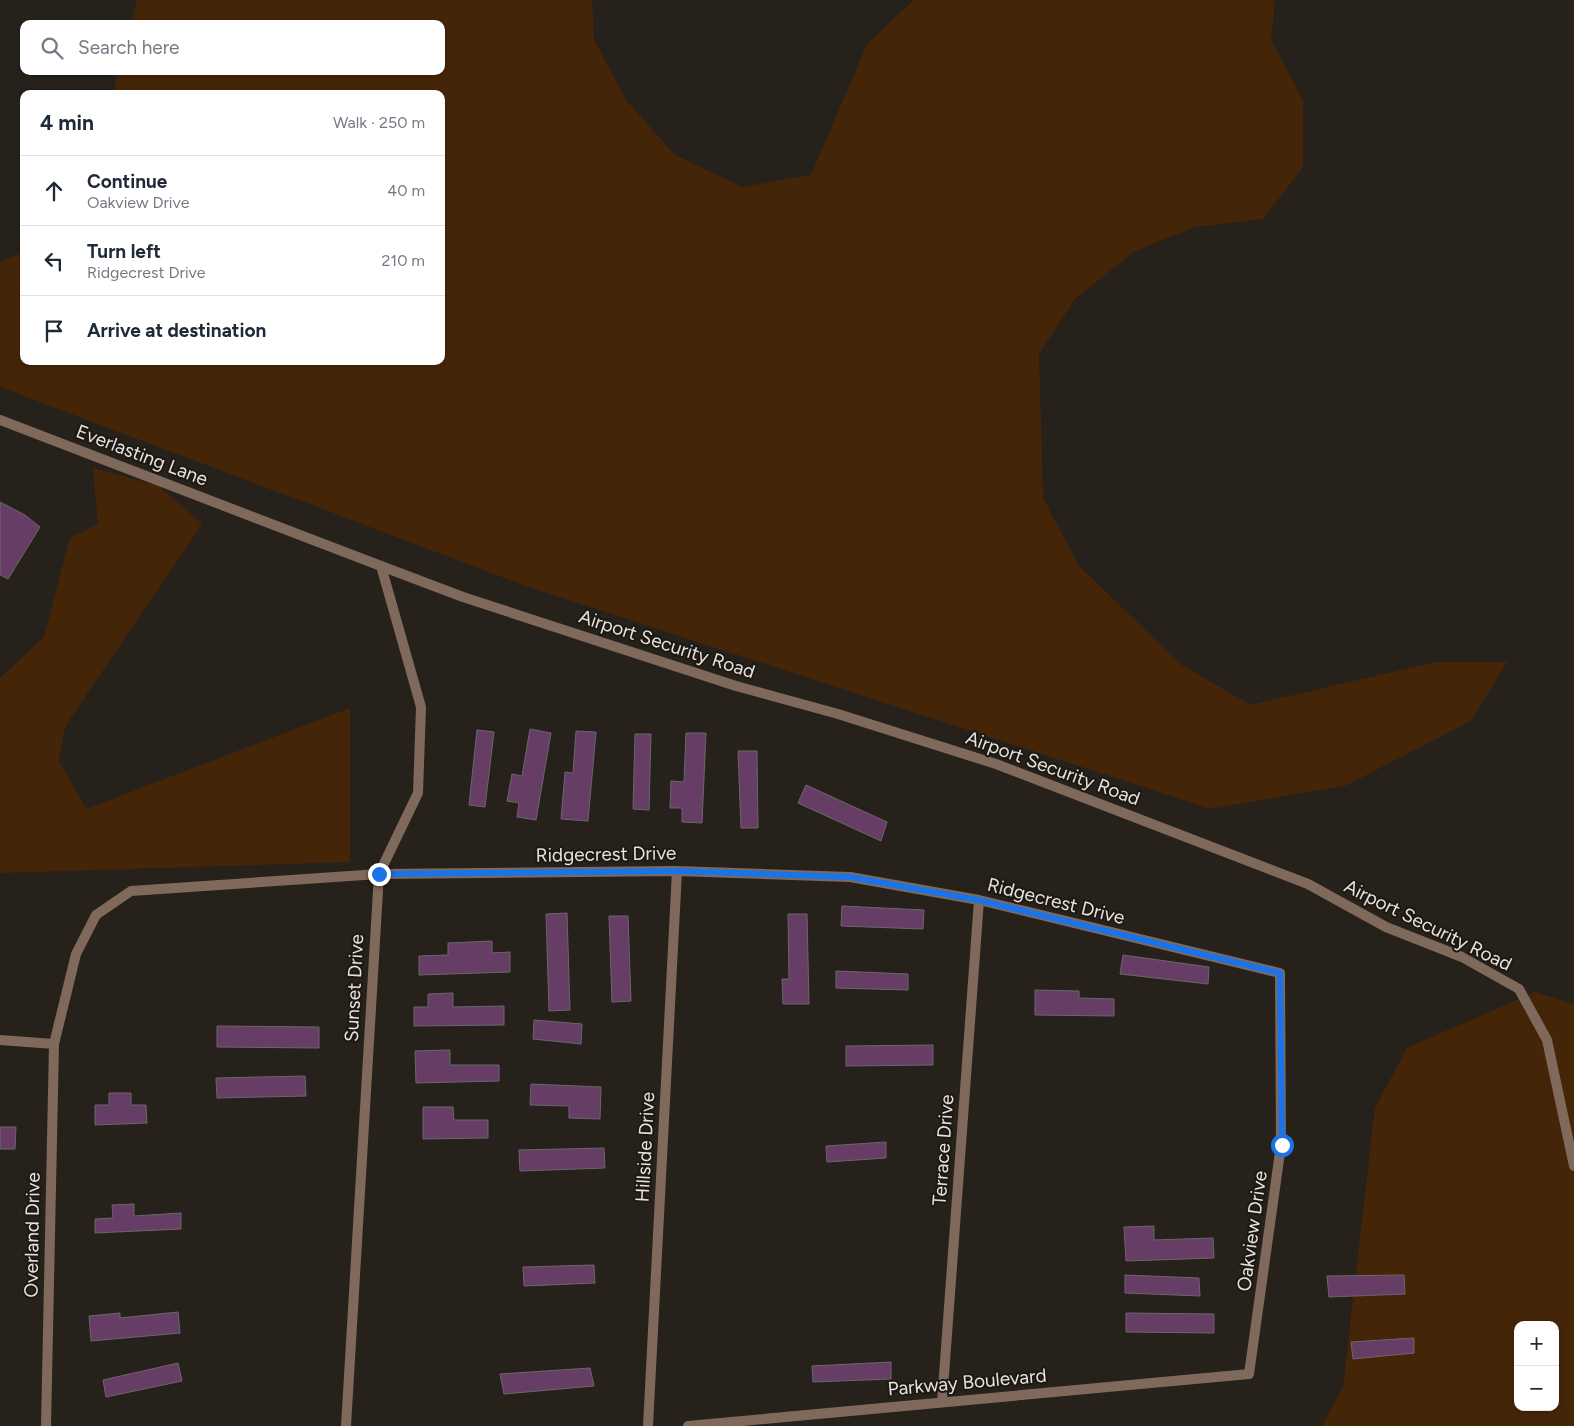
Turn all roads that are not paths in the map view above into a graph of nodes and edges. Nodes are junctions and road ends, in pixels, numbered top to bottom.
1 (0, 420) edge
2 (380, 566) junction
3 (678, 871) junction
4 (379, 874) junction
5 (978, 900) junction
6 (1280, 973) joint
7 (0, 1040) edge
8 (54, 1044) junction
9 (1574, 1166) edge
10 (1249, 1374) joint
11 (942, 1402) junction
12 (46, 1426) edge
13 (346, 1426) edge
14 (648, 1426) edge
15 (688, 1426) edge

1 - 2 street, Everlasting Lane
2 - 4 street, Sunset Drive
2 - 9 street, Airport Security Road
3 - 4 street, Ridgecrest Drive
3 - 5 street, Ridgecrest Drive
3 - 14 street, Hillside Drive
4 - 8 street, Ridgecrest Drive
4 - 13 street, Sunset Drive
5 - 6 street, Ridgecrest Drive
5 - 11 street, Terrace Drive
6 - 10 street, Oakview Drive
7 - 8 street
8 - 12 street, Overland Drive
10 - 11 street, Parkway Boulevard
11 - 15 street, Parkway Boulevard

